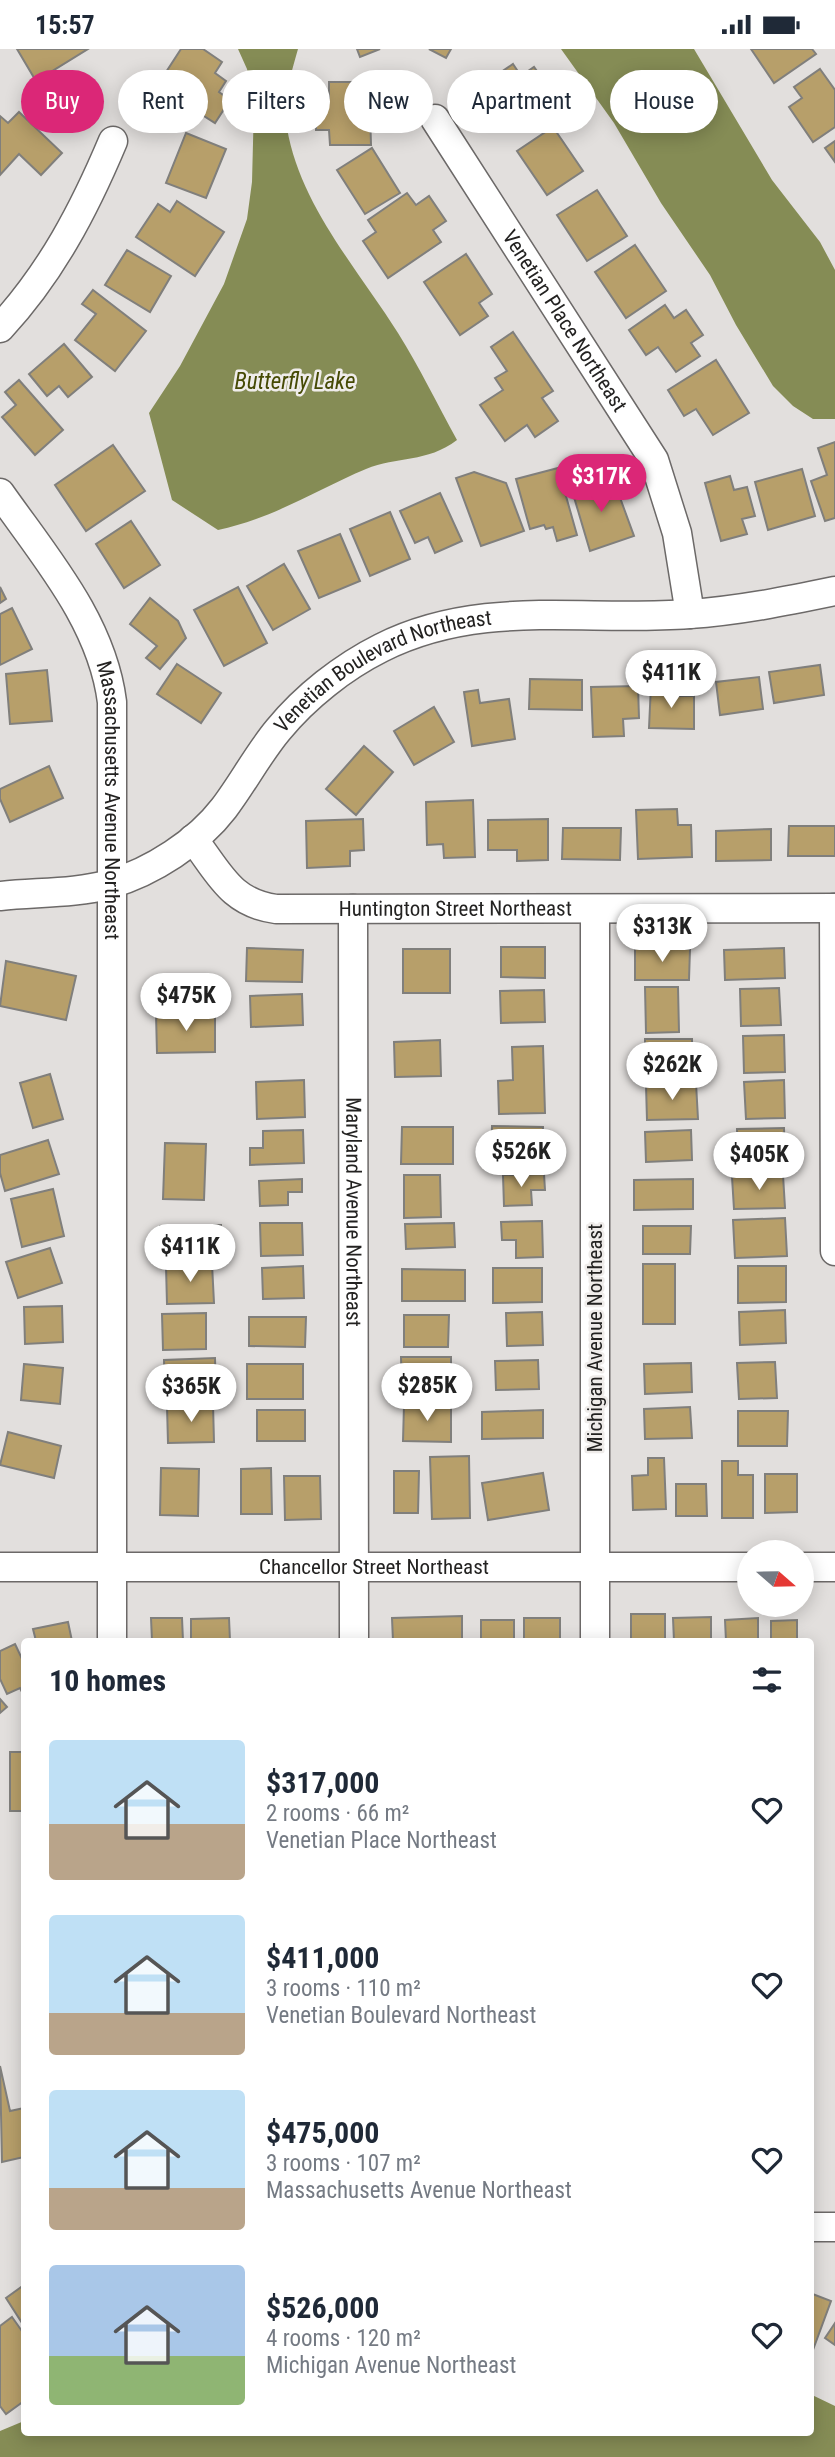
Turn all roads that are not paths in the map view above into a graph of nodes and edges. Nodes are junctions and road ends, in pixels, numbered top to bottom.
1 (435, 119) dead end
2 (113, 141) dead end
3 (0, 328) edge
4 (0, 493) edge
5 (835, 591) edge
6 (690, 614) junction
7 (193, 839) junction
8 (111, 883) junction
9 (4, 894) edge
10 (834, 908) edge
11 (353, 909) junction
12 (595, 909) junction
13 (835, 1251) edge
14 (113, 1565) junction
15 (595, 1566) junction
16 (0, 1567) edge
17 (354, 1567) junction
18 (737, 1567) edge
19 (814, 1567) edge
20 (835, 1567) edge
21 (113, 1638) edge
22 (354, 1638) edge
23 (595, 1638) edge
24 (814, 2227) edge
25 (835, 2227) edge

1 - 6 street, Venetian Place Northeast
2 - 3 street
4 - 8 street, Massachusetts Avenue Northeast
5 - 6 street, Venetian Boulevard Northeast
6 - 7 street, Venetian Boulevard Northeast
7 - 8 street, Venetian Boulevard Northeast
7 - 11 street, Huntington Street Northeast
8 - 9 street, Venetian Boulevard Northeast
8 - 14 street, Massachusetts Avenue Northeast
10 - 12 street, Huntington Street Northeast
10 - 13 street
11 - 12 street, Huntington Street Northeast
11 - 17 street, Maryland Avenue Northeast
12 - 15 street, Michigan Avenue Northeast
14 - 16 street, Chancellor Street Northeast
14 - 17 street, Chancellor Street Northeast
14 - 21 street, Massachusetts Avenue Northeast
15 - 17 street, Chancellor Street Northeast
15 - 18 street, Chancellor Street Northeast
15 - 23 street, Michigan Avenue Northeast
17 - 22 street, Maryland Avenue Northeast
19 - 20 street
24 - 25 street

